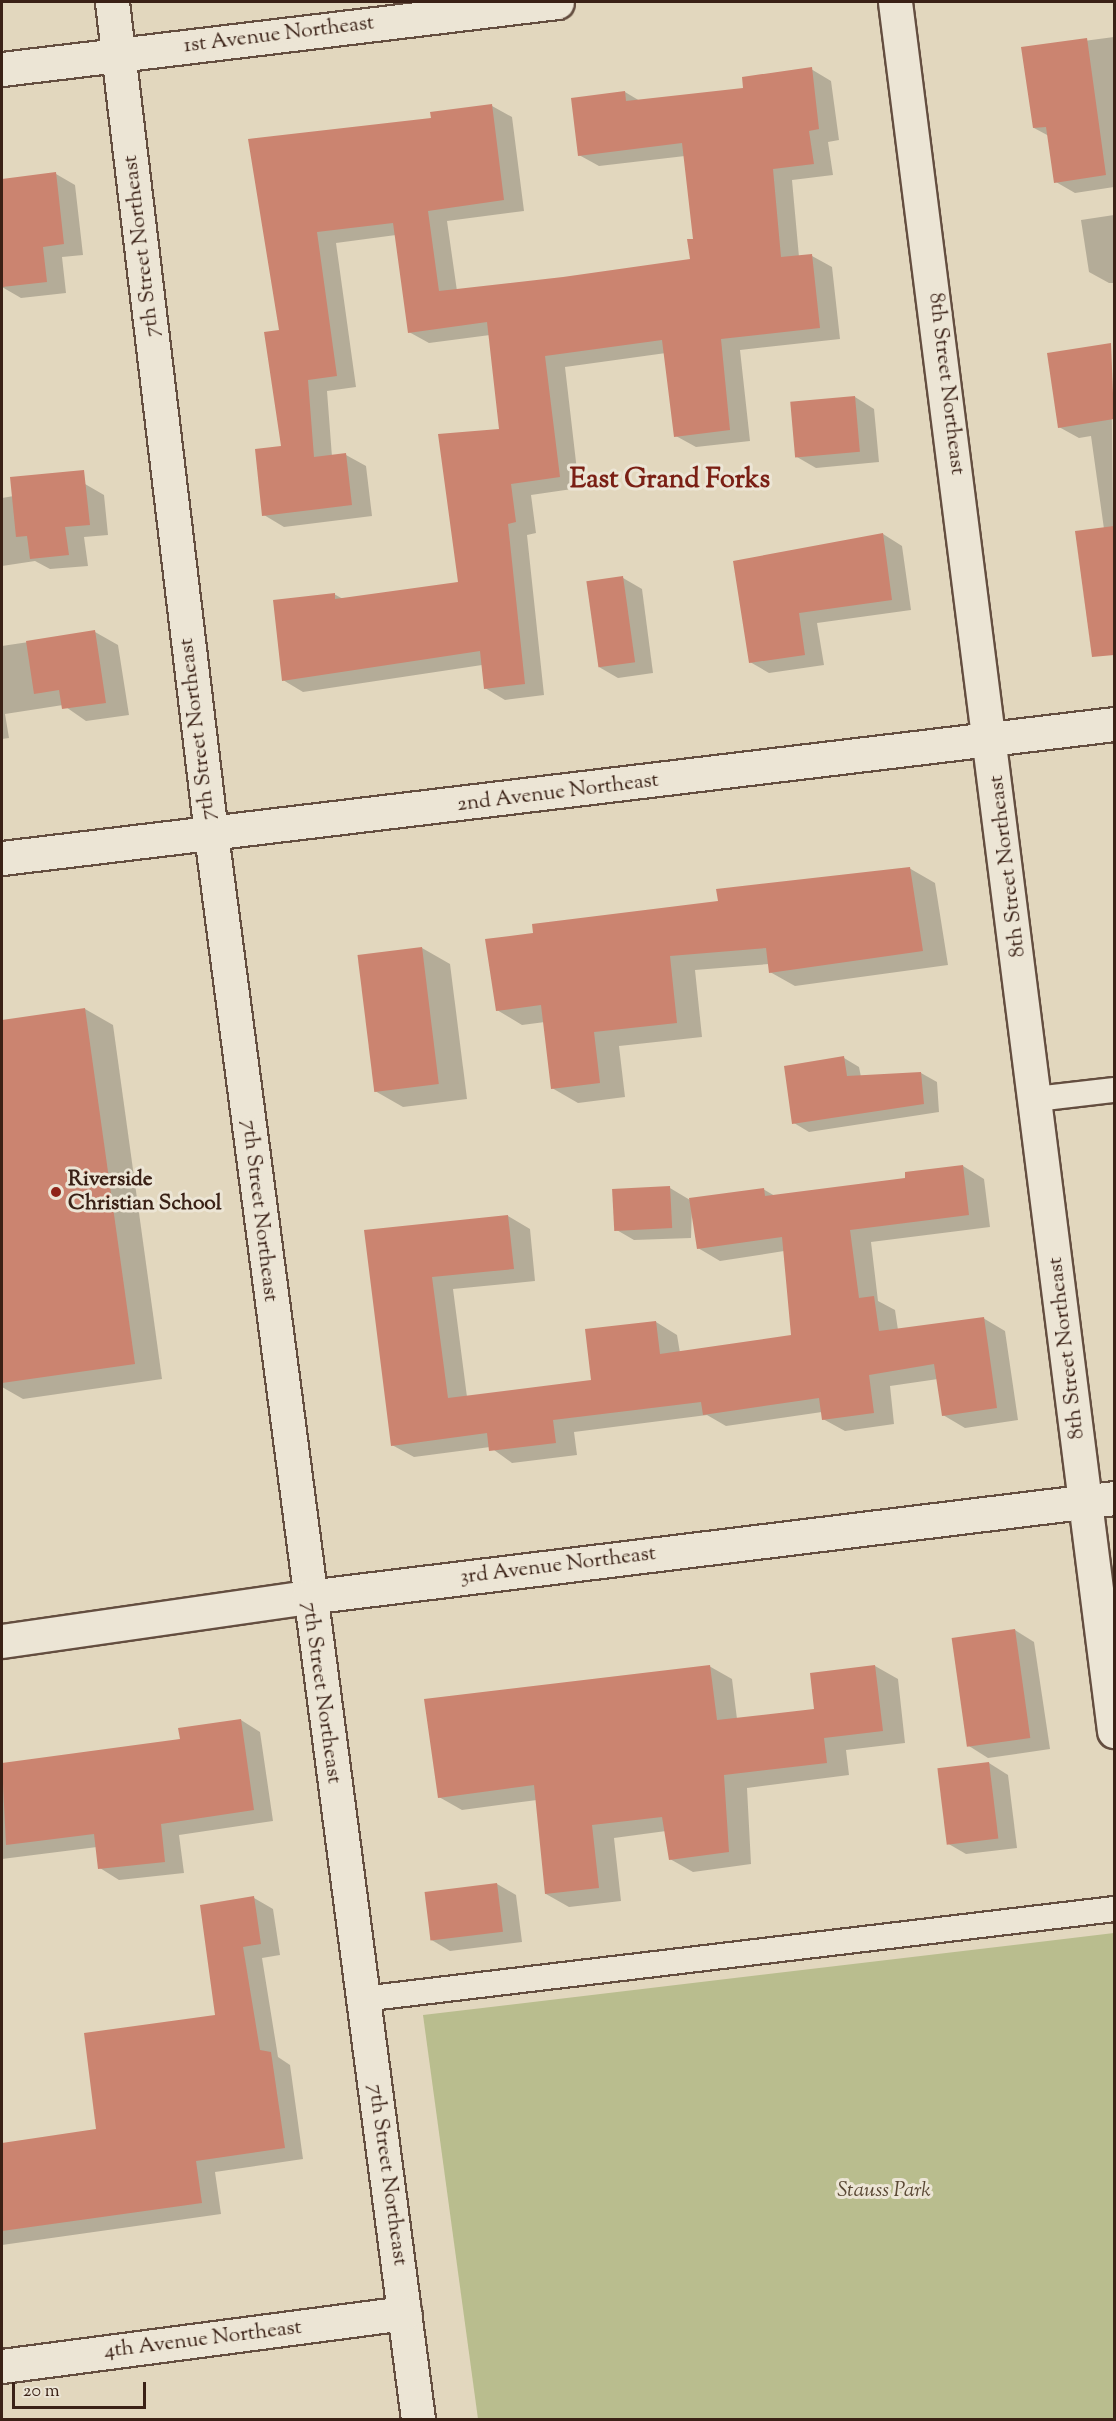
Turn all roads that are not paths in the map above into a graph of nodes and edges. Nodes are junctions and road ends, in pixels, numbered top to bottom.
1 (112, 2) edge
2 (557, 2) edge
3 (895, 2) edge
4 (119, 54) junction
5 (2, 69) edge
6 (1114, 724) edge
7 (993, 741) junction
8 (211, 834) junction
9 (2, 858) edge
10 (1114, 1089) edge
11 (1036, 1099) junction
12 (1100, 1500) edge
13 (308, 1597) junction
14 (2, 1641) edge
15 (1114, 1731) edge
16 (1114, 1909) edge
17 (363, 1999) junction
18 (405, 2313) junction
19 (2, 2366) edge
20 (418, 2420) edge

1 - 4 street, 7th Street Northeast
2 - 4 street, 1st Avenue Northeast
3 - 7 street, 8th Street Northeast
4 - 5 street, 1st Avenue Northeast
4 - 8 street, 7th Street Northeast
6 - 7 street, 2nd Avenue Northeast
7 - 8 street, 2nd Avenue Northeast
7 - 11 street, 8th Street Northeast
8 - 9 street, 2nd Avenue Northeast
8 - 13 street, 7th Street Northeast
10 - 11 lane
11 - 12 street, 8th Street Northeast
12 - 13 street, 3rd Avenue Northeast
12 - 15 street, 8th Street Northeast
13 - 14 street, 3rd Avenue Northeast
13 - 17 street, 7th Street Northeast
16 - 17 lane
17 - 18 street, 7th Street Northeast
18 - 19 street, 4th Avenue Northeast
18 - 20 street, 7th Street Northeast

